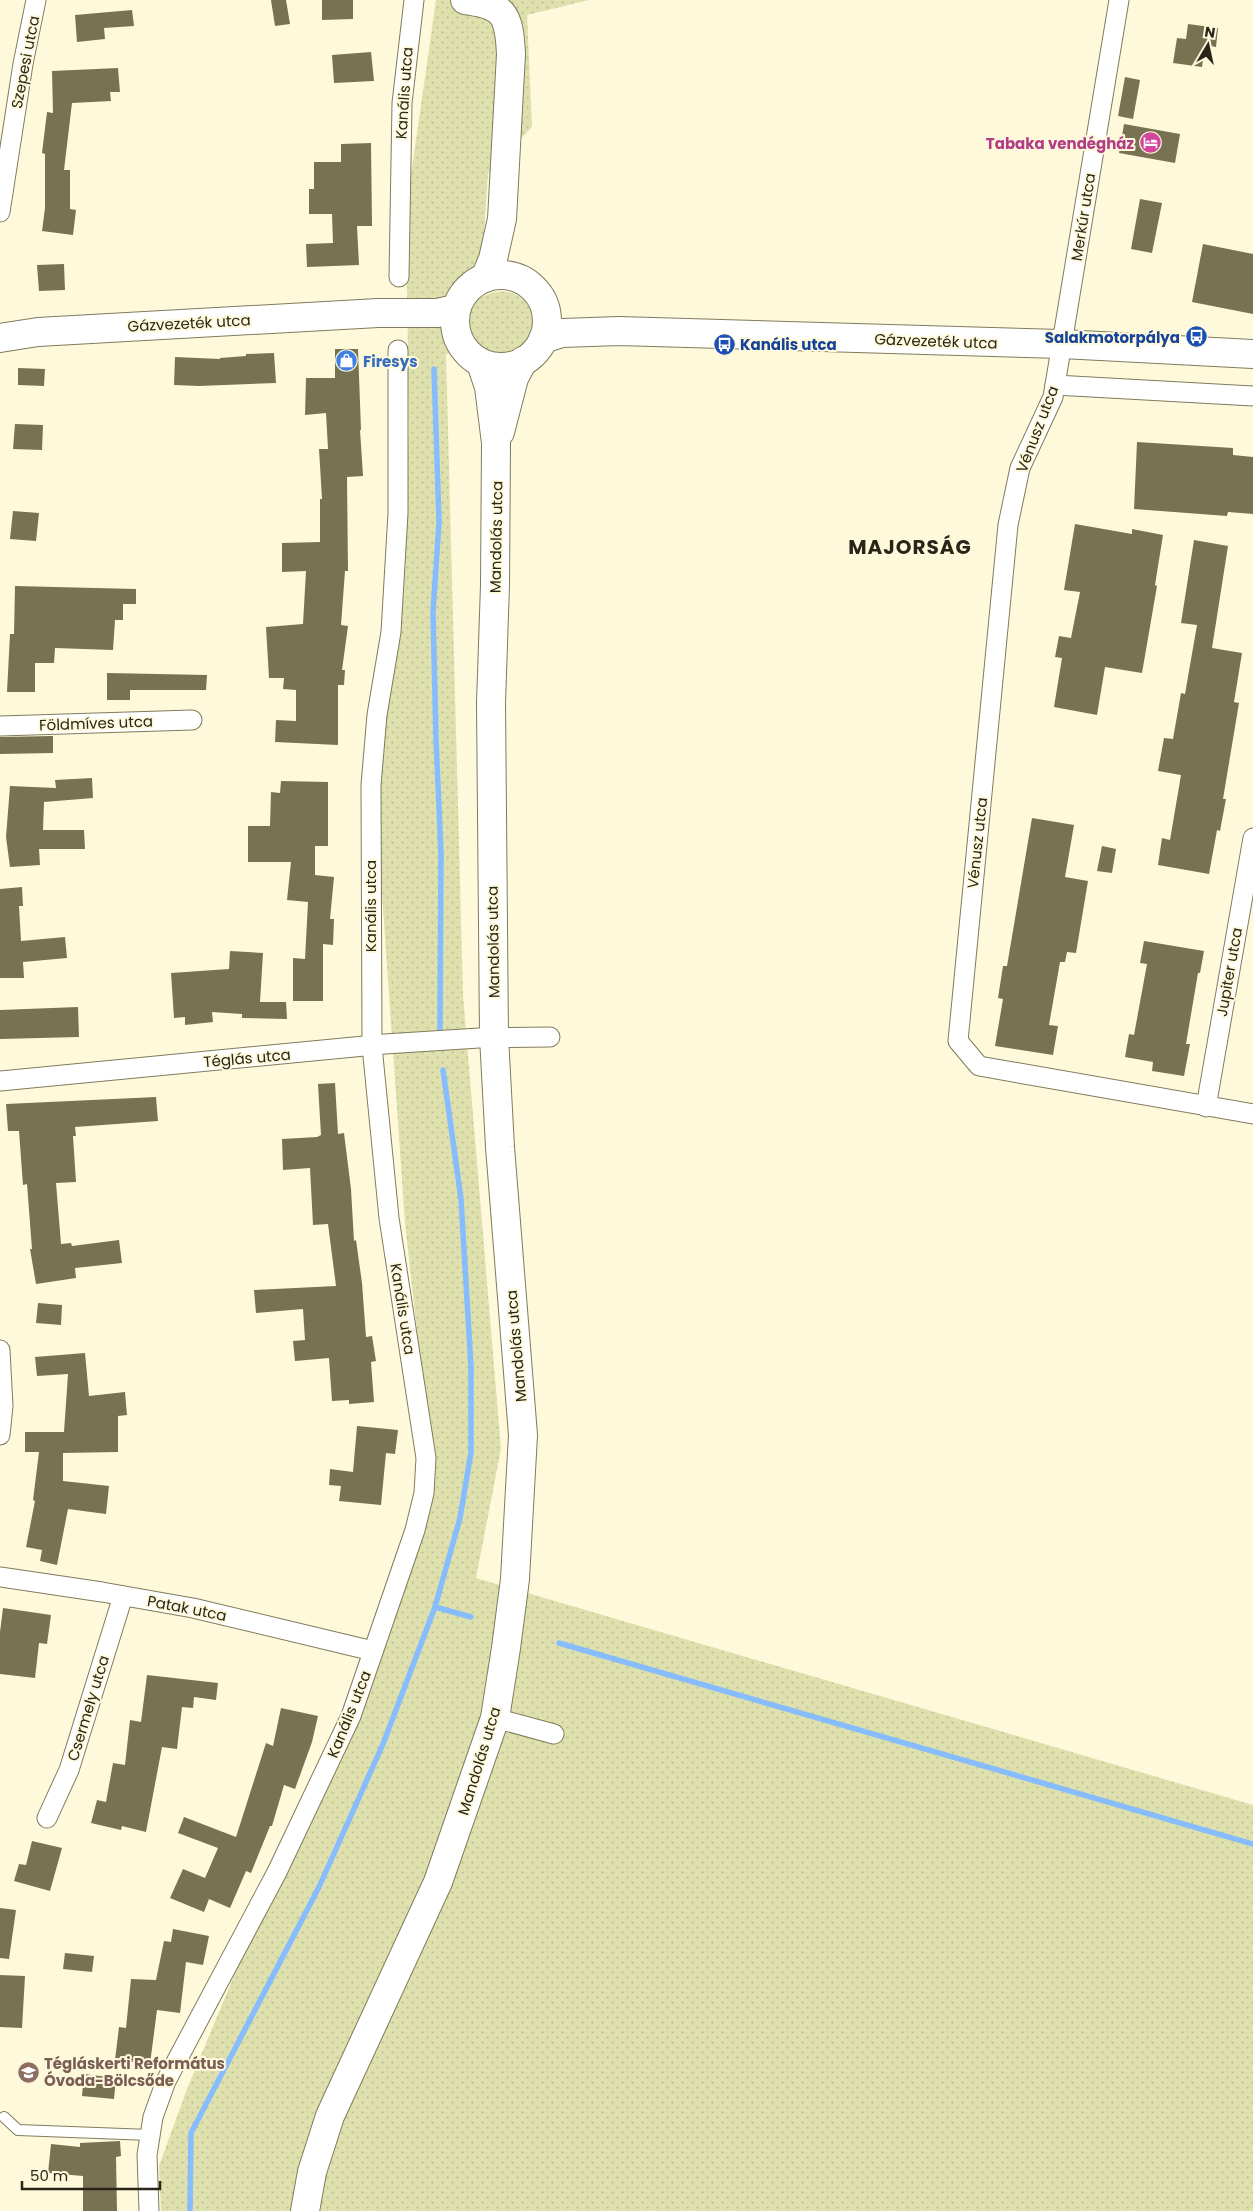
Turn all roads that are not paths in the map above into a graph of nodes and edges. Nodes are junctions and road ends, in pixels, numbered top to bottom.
1 (36, 0) edge
2 (414, 0) edge
3 (465, 0) edge
4 (1118, 0) edge
5 (0, 212) edge
6 (502, 219) junction
7 (399, 277) dead end
8 (485, 278) junction
9 (521, 280) junction
10 (544, 308) junction
11 (456, 309) junction
12 (378, 313) junction
13 (619, 331) junction
14 (0, 338) edge
15 (543, 339) junction
16 (460, 343) junction
17 (1062, 344) junction
18 (398, 350) dead end
19 (1253, 354) edge
20 (523, 361) junction
21 (481, 363) junction
22 (1055, 385) junction
23 (1253, 396) edge
24 (496, 444) junction
25 (192, 720) dead end
26 (0, 726) edge
27 (1253, 838) edge
28 (550, 1036) dead end
29 (494, 1038) junction
30 (372, 1046) junction
31 (0, 1081) edge
32 (1206, 1107) junction
33 (1253, 1114) edge
34 (0, 1350) edge
35 (0, 1434) edge
36 (0, 1577) edge
37 (123, 1596) junction
38 (373, 1651) junction
39 (495, 1718) junction
40 (554, 1734) dead end
41 (48, 1818) dead end
42 (4, 2117) dead end
43 (150, 2134) junction
44 (149, 2211) edge
45 (305, 2211) edge

1 - 5 street, Szepesi utca
2 - 7 street, Kanális utca
3 - 6 street
4 - 17 street, Merkúr utca
6 - 8 street
6 - 9 street
8 - 9 street
8 - 11 street
9 - 10 street
10 - 13 street, Gázvezeték utca
10 - 15 street
11 - 12 street, Gázvezeték utca
11 - 16 street
12 - 14 street, Gázvezeték utca
12 - 16 street, Gázvezeték utca
13 - 15 street, Gázvezeték utca
13 - 17 street, Gázvezeték utca
15 - 20 street
16 - 21 street
17 - 19 street, Gázvezeték utca
17 - 22 street, Vénusz utca
18 - 30 street, Kanális utca
20 - 21 street
20 - 24 street, Mandolás utca
21 - 24 street, Mandolás utca
22 - 23 street
22 - 32 street, Vénusz utca
24 - 29 street, Mandolás utca
25 - 26 street, Földmíves utca
27 - 32 street, Jupiter utca
28 - 29 street, Téglás utca
29 - 30 street, Téglás utca
29 - 39 street, Mandolás utca
30 - 31 street, Téglás utca
30 - 38 street, Kanális utca
32 - 33 street, Vénusz utca
34 - 35 street
36 - 37 street, Patak utca
37 - 38 street, Patak utca
37 - 41 street, Csermely utca
38 - 43 street, Kanális utca
39 - 40 street
39 - 45 street, Mandolás utca
42 - 43 lane
43 - 44 street, Kanális utca

